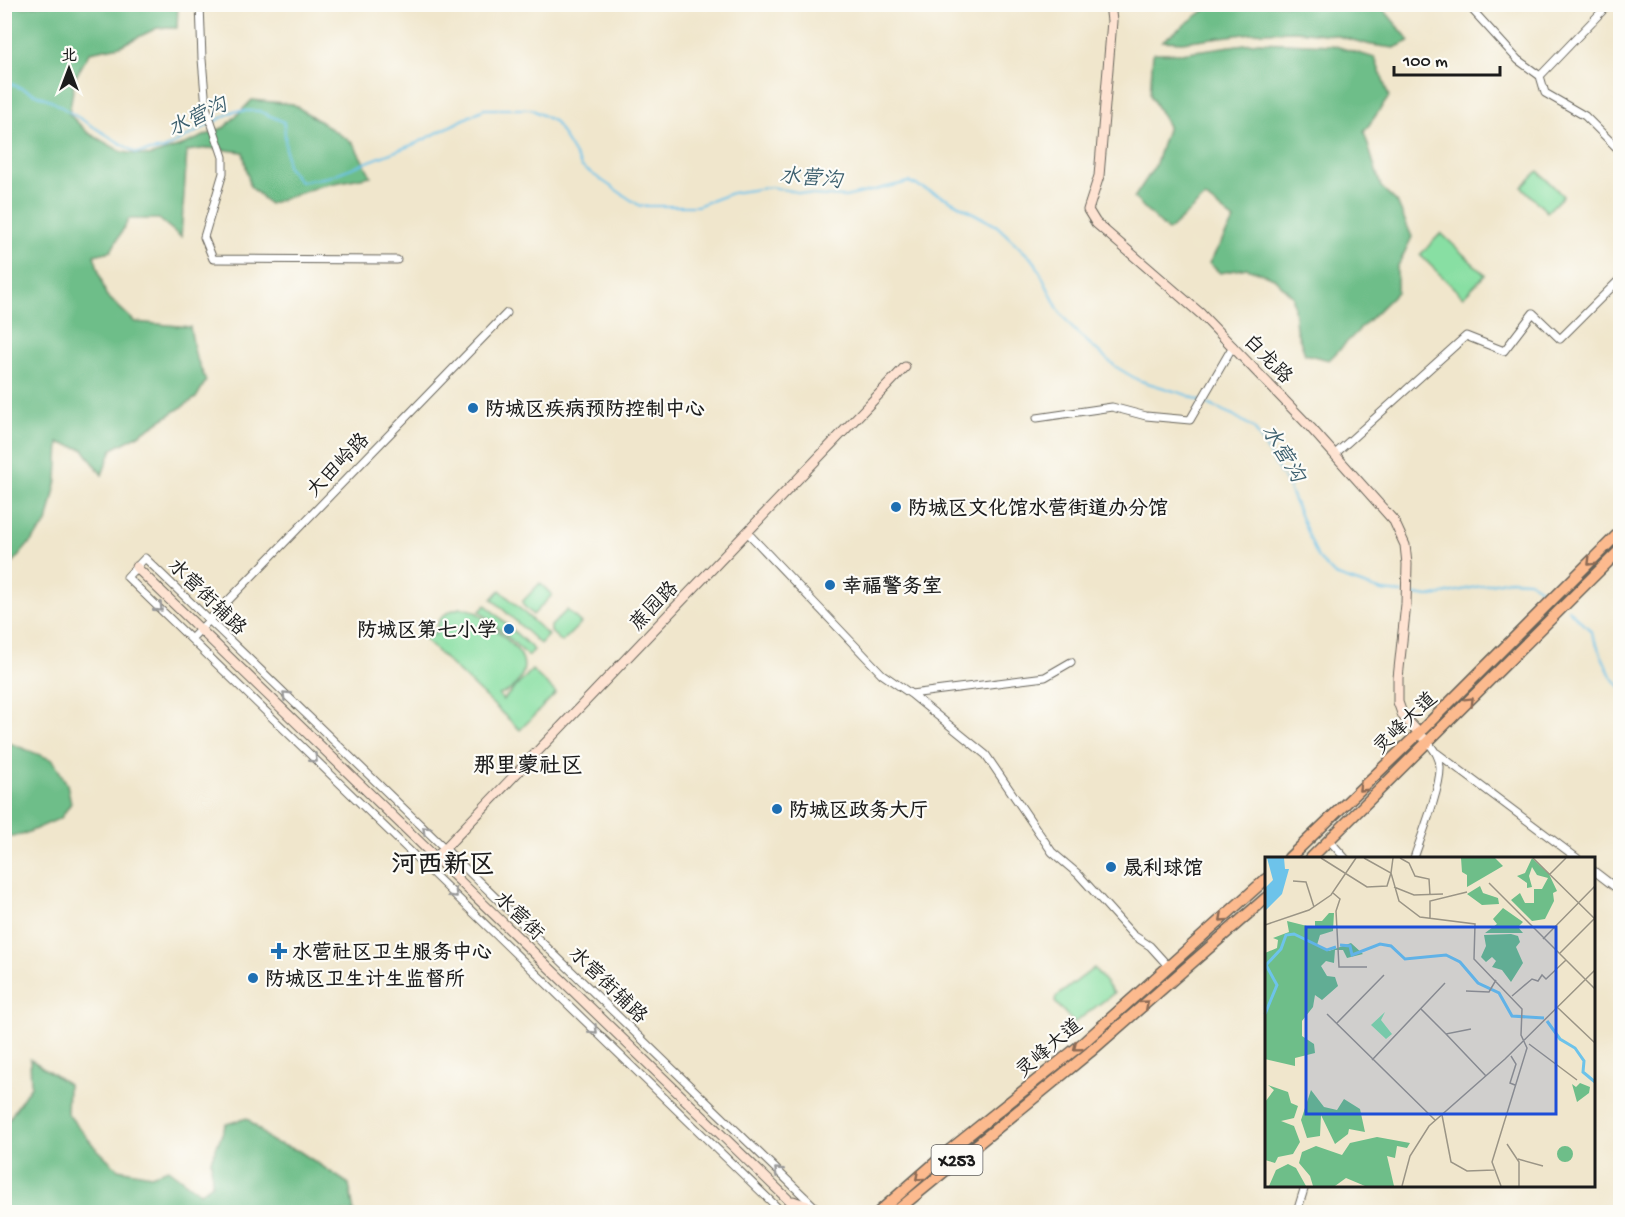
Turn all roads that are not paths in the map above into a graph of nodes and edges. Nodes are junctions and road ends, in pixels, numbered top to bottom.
1 (200, 4) edge
2 (1110, 4) edge
3 (1467, 4) edge
4 (1609, 4) edge
5 (1540, 76) junction
6 (1620, 151) edge
7 (397, 260) dead end
8 (1620, 279) edge
9 (507, 313) dead end
10 (1233, 346) junction
11 (905, 367) dead end
12 (1037, 418) dead end
13 (1335, 454) junction
14 (747, 532) junction
15 (1620, 532) edge
16 (1620, 550) edge
17 (136, 567) junction
18 (210, 620) junction
19 (200, 630) junction
20 (191, 639) junction
21 (1071, 662) dead end
22 (911, 694) junction
23 (1419, 733) junction
24 (1428, 742) junction
25 (1437, 753) junction
26 (1329, 840) junction
27 (445, 848) junction
28 (1290, 857) edge
29 (1312, 857) edge
30 (1344, 857) edge
31 (1414, 857) edge
32 (1576, 857) edge
33 (436, 858) junction
34 (427, 867) junction
35 (1595, 872) edge
36 (1265, 880) edge
37 (1620, 891) edge
38 (1265, 899) edge
39 (1169, 967) junction
40 (1016, 1104) junction
41 (1304, 1187) edge
42 (788, 1199) junction
43 (891, 1201) junction
44 (782, 1212) edge
45 (794, 1212) edge
46 (801, 1212) edge
47 (822, 1212) edge
48 (871, 1212) edge
49 (879, 1212) edge
50 (895, 1212) edge
51 (1297, 1212) edge

1 - 7 street
2 - 10 street, 白龙路
3 - 5 street
4 - 5 street
5 - 6 street
8 - 13 street
9 - 18 street, 大田岭路
10 - 12 street
10 - 13 street, 白龙路
11 - 14 street, 蔗园路
13 - 23 street, 白龙路
14 - 22 street
14 - 27 street, 蔗园路
15 -> 23 main road, 灵峰大道
24 -> 16 main road, 灵峰大道
17 - 18 street, 水营街辅路
17 - 19 street, 水营街
17 -> 20 street, 水营街辅路
18 - 19 street, 大田岭路
27 -> 18 street, 水营街辅路
19 - 20 street, 大田岭路
19 - 33 street, 水营街
20 -> 34 street, 水营街辅路
21 - 22 street
22 - 39 street
23 - 24 street, 白龙路
23 -> 28 main road, 灵峰大道
24 - 25 street
24 - 26 main road, 灵峰大道
25 - 31 street
25 - 32 street
26 - 29 main road, 灵峰大道
26 - 30 street
27 - 33 street, 蔗园路
47 -> 27 street, 水营街辅路
33 - 34 street, 蔗园路
33 - 42 street, 水营街
34 -> 44 street, 水营街辅路
35 - 37 street
36 -> 39 main road, 灵峰大道
40 -> 38 main road, 灵峰大道
39 -> 40 main road, 灵峰大道
40 -> 43 main road, X253
40 - 50 main road, X253
41 - 51 street
42 - 45 street
42 - 46 street, 水营街
42 - 47 street
43 - 48 street
43 - 49 main road, X253

